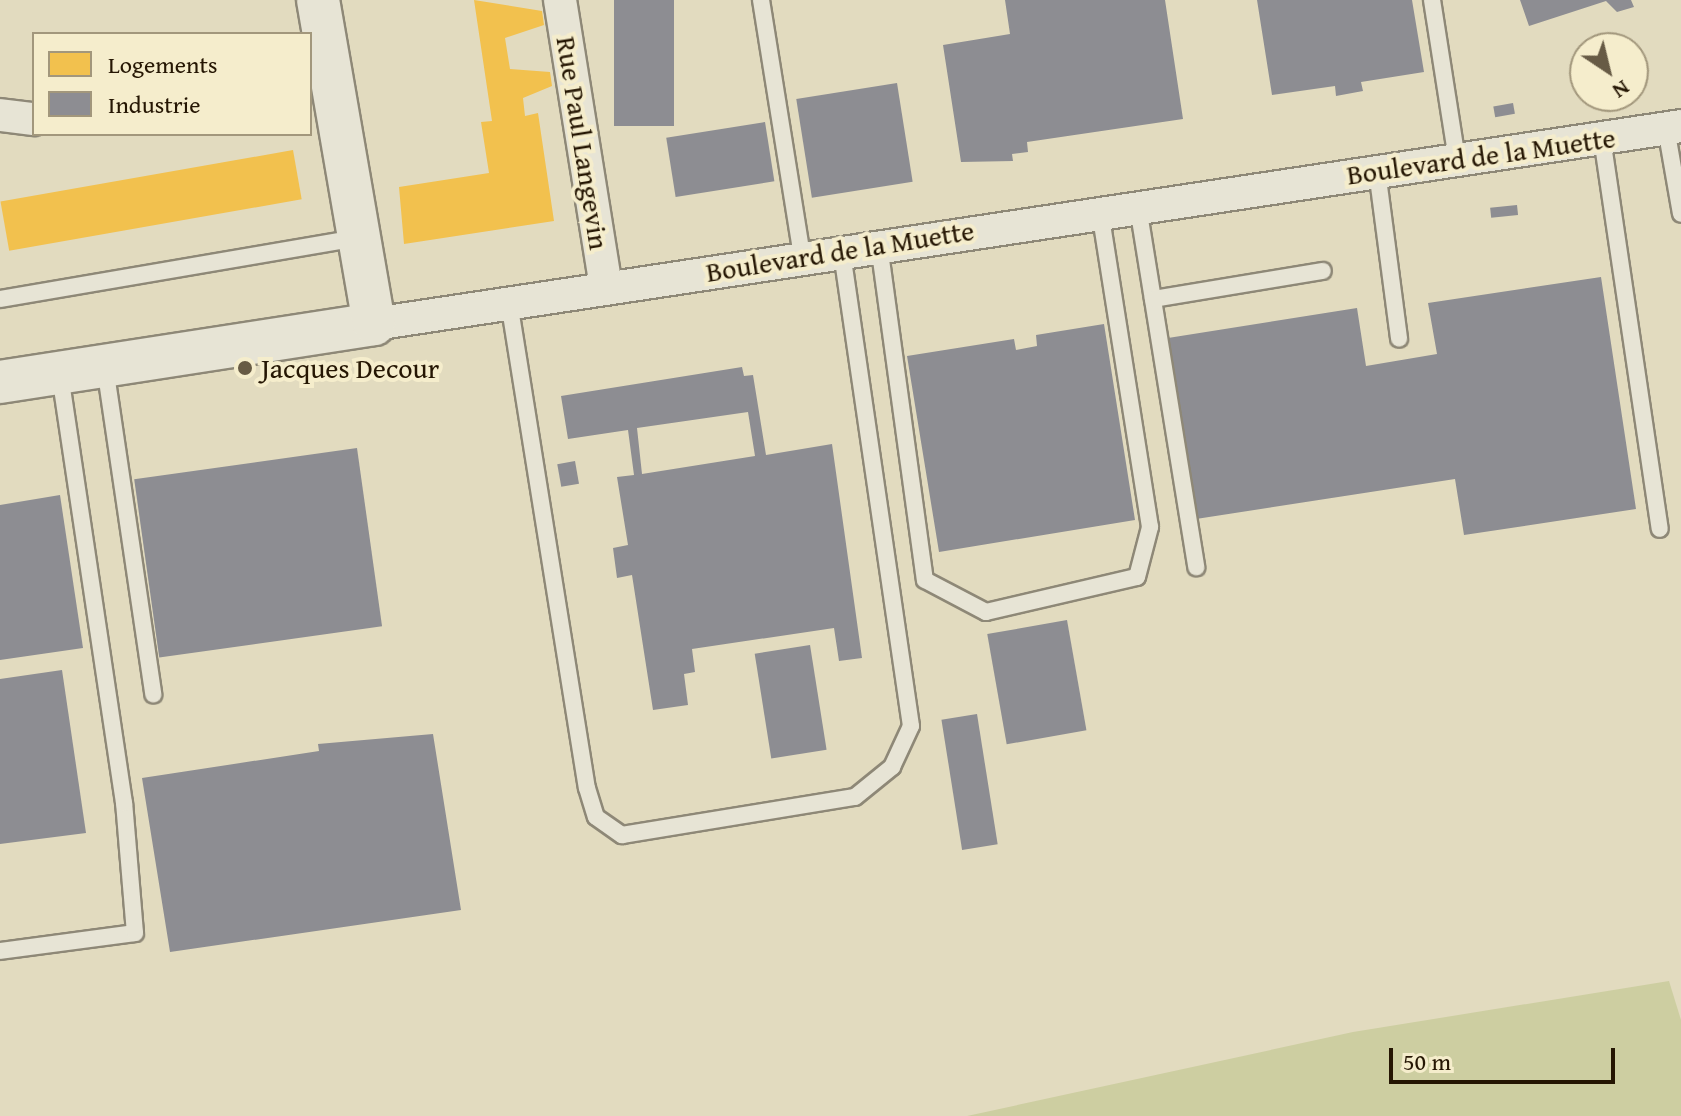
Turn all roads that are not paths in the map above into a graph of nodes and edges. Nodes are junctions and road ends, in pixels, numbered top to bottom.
1 (318, 0) edge
2 (560, 0) edge
3 (761, 0) edge
4 (1432, 0) edge
5 (320, 77) edge
6 (0, 115) edge
7 (32, 119) edge
8 (1674, 127) edge
9 (1602, 138) junction
10 (1457, 159) junction
11 (1377, 171) junction
12 (1138, 207) junction
13 (1100, 212) junction
14 (1681, 214) edge
15 (358, 238) junction
16 (879, 245) junction
17 (842, 251) junction
18 (802, 257) junction
19 (1323, 271) dead end
20 (606, 286) junction
21 (0, 299) edge
22 (1153, 299) junction
23 (509, 302) junction
24 (374, 324) junction
25 (1399, 339) dead end
26 (105, 366) junction
27 (60, 373) junction
28 (0, 382) edge
29 (1660, 529) dead end
30 (1196, 567) dead end
31 (153, 694) dead end
32 (0, 951) edge

1 - 5 street
2 - 20 street, Rue Paul Langevin
3 - 18 lane
4 - 10 lane
5 - 15 street
6 - 7 street
8 - 9 street, Boulevard de la Muette
8 - 14 lane
9 - 10 street, Boulevard de la Muette
9 - 29 lane
10 - 11 street, Boulevard de la Muette
11 - 12 street, Boulevard de la Muette
11 - 25 lane
12 - 13 street, Boulevard de la Muette
12 - 22 lane
13 - 16 street, Boulevard de la Muette
13 - 16 lane
15 - 21 lane
15 - 24 street
16 - 17 street, Boulevard de la Muette
17 - 18 street, Boulevard de la Muette
17 - 23 lane
18 - 20 street, Boulevard de la Muette
19 - 22 lane
20 - 23 street, Boulevard de la Muette
22 - 30 lane
23 - 24 street, Boulevard de la Muette
24 - 26 street, Boulevard de la Muette
26 - 27 street, Boulevard de la Muette
26 - 31 lane
27 - 28 street, Boulevard de la Muette
27 - 32 lane

